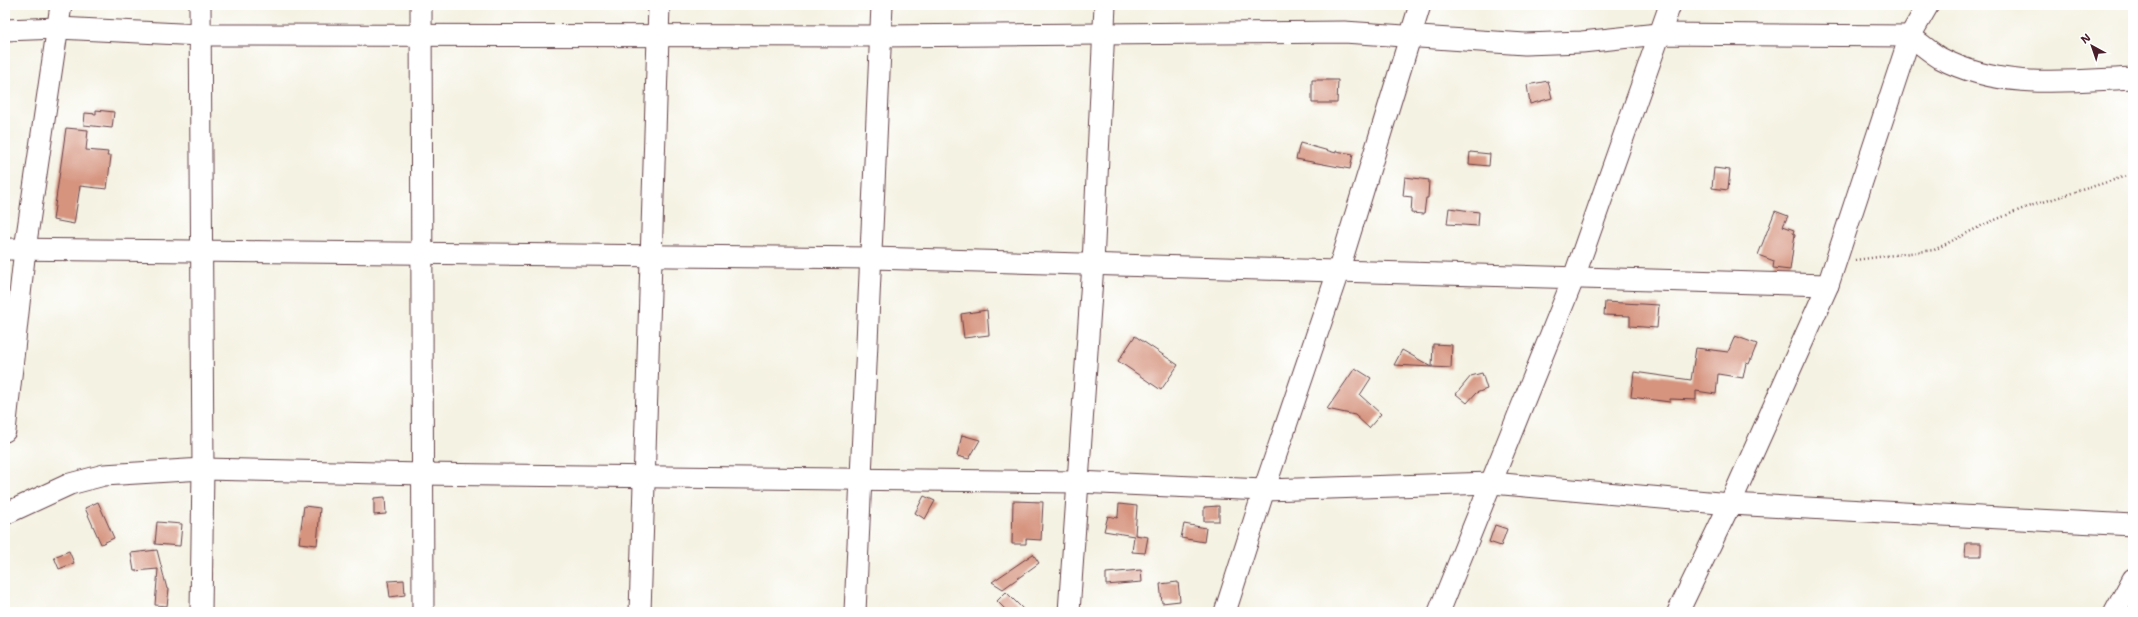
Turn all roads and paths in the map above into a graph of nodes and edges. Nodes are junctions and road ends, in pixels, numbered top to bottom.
1 (61, 5) edge
2 (200, 5) edge
3 (421, 5) edge
4 (659, 5) edge
5 (882, 5) edge
6 (1105, 5) edge
7 (1420, 5) edge
8 (1670, 5) edge
9 (1928, 5) edge
10 (58, 28) junction
11 (5, 30) edge
12 (1658, 34) junction
13 (421, 35) junction
14 (658, 35) junction
15 (1103, 35) junction
16 (200, 36) junction
17 (880, 36) junction
18 (1410, 36) junction
19 (1910, 36) junction
20 (2133, 78) edge
21 (2133, 174) edge
22 (15, 249) edge
23 (200, 251) junction
24 (421, 253) junction
25 (651, 256) junction
26 (872, 258) junction
27 (1835, 263) junction
28 (1093, 264) junction
29 (1338, 272) junction
30 (1574, 277) junction
31 (1828, 285) junction
32 (5, 431) edge
33 (203, 469) junction
34 (422, 474) junction
35 (644, 477) junction
36 (861, 478) junction
37 (1077, 482) junction
38 (1492, 483) junction
39 (1264, 490) junction
40 (1730, 504) junction
41 (5, 514) edge
42 (2133, 525) edge
43 (2133, 579) edge
44 (201, 612) edge
45 (423, 612) edge
46 (640, 612) edge
47 (855, 612) edge
48 (1069, 612) edge
49 (1225, 612) edge
50 (1439, 612) edge
51 (1678, 612) edge
52 (2115, 612) edge

1 - 10 street
2 - 16 street
3 - 13 street
4 - 14 street
5 - 17 street
6 - 15 street
7 - 18 street
8 - 12 street
9 - 19 street
10 - 11 street
10 - 16 street
10 - 22 street
12 - 18 street
12 - 19 street
12 - 30 street
13 - 14 street
13 - 16 street
13 - 24 street
14 - 17 street
14 - 25 street
15 - 17 street
15 - 18 street
15 - 28 street
16 - 23 street
17 - 26 street
18 - 29 street
19 - 20 street
19 - 27 street
21 - 27 path
22 - 23 street
22 - 32 street
23 - 24 street
23 - 33 street
24 - 25 street
24 - 34 street
25 - 26 street
25 - 35 street
26 - 28 street
26 - 36 street
27 - 31 street
28 - 29 street
28 - 37 street
29 - 30 street
29 - 39 street
30 - 31 street
30 - 38 street
31 - 40 street
33 - 34 street
33 - 41 street
33 - 44 street
34 - 35 street
34 - 45 street
35 - 36 street
35 - 46 street
36 - 37 street
36 - 47 street
37 - 39 street
37 - 48 street
38 - 39 street
38 - 40 street
38 - 50 street
39 - 49 street
40 - 42 street
40 - 51 street
43 - 52 street

